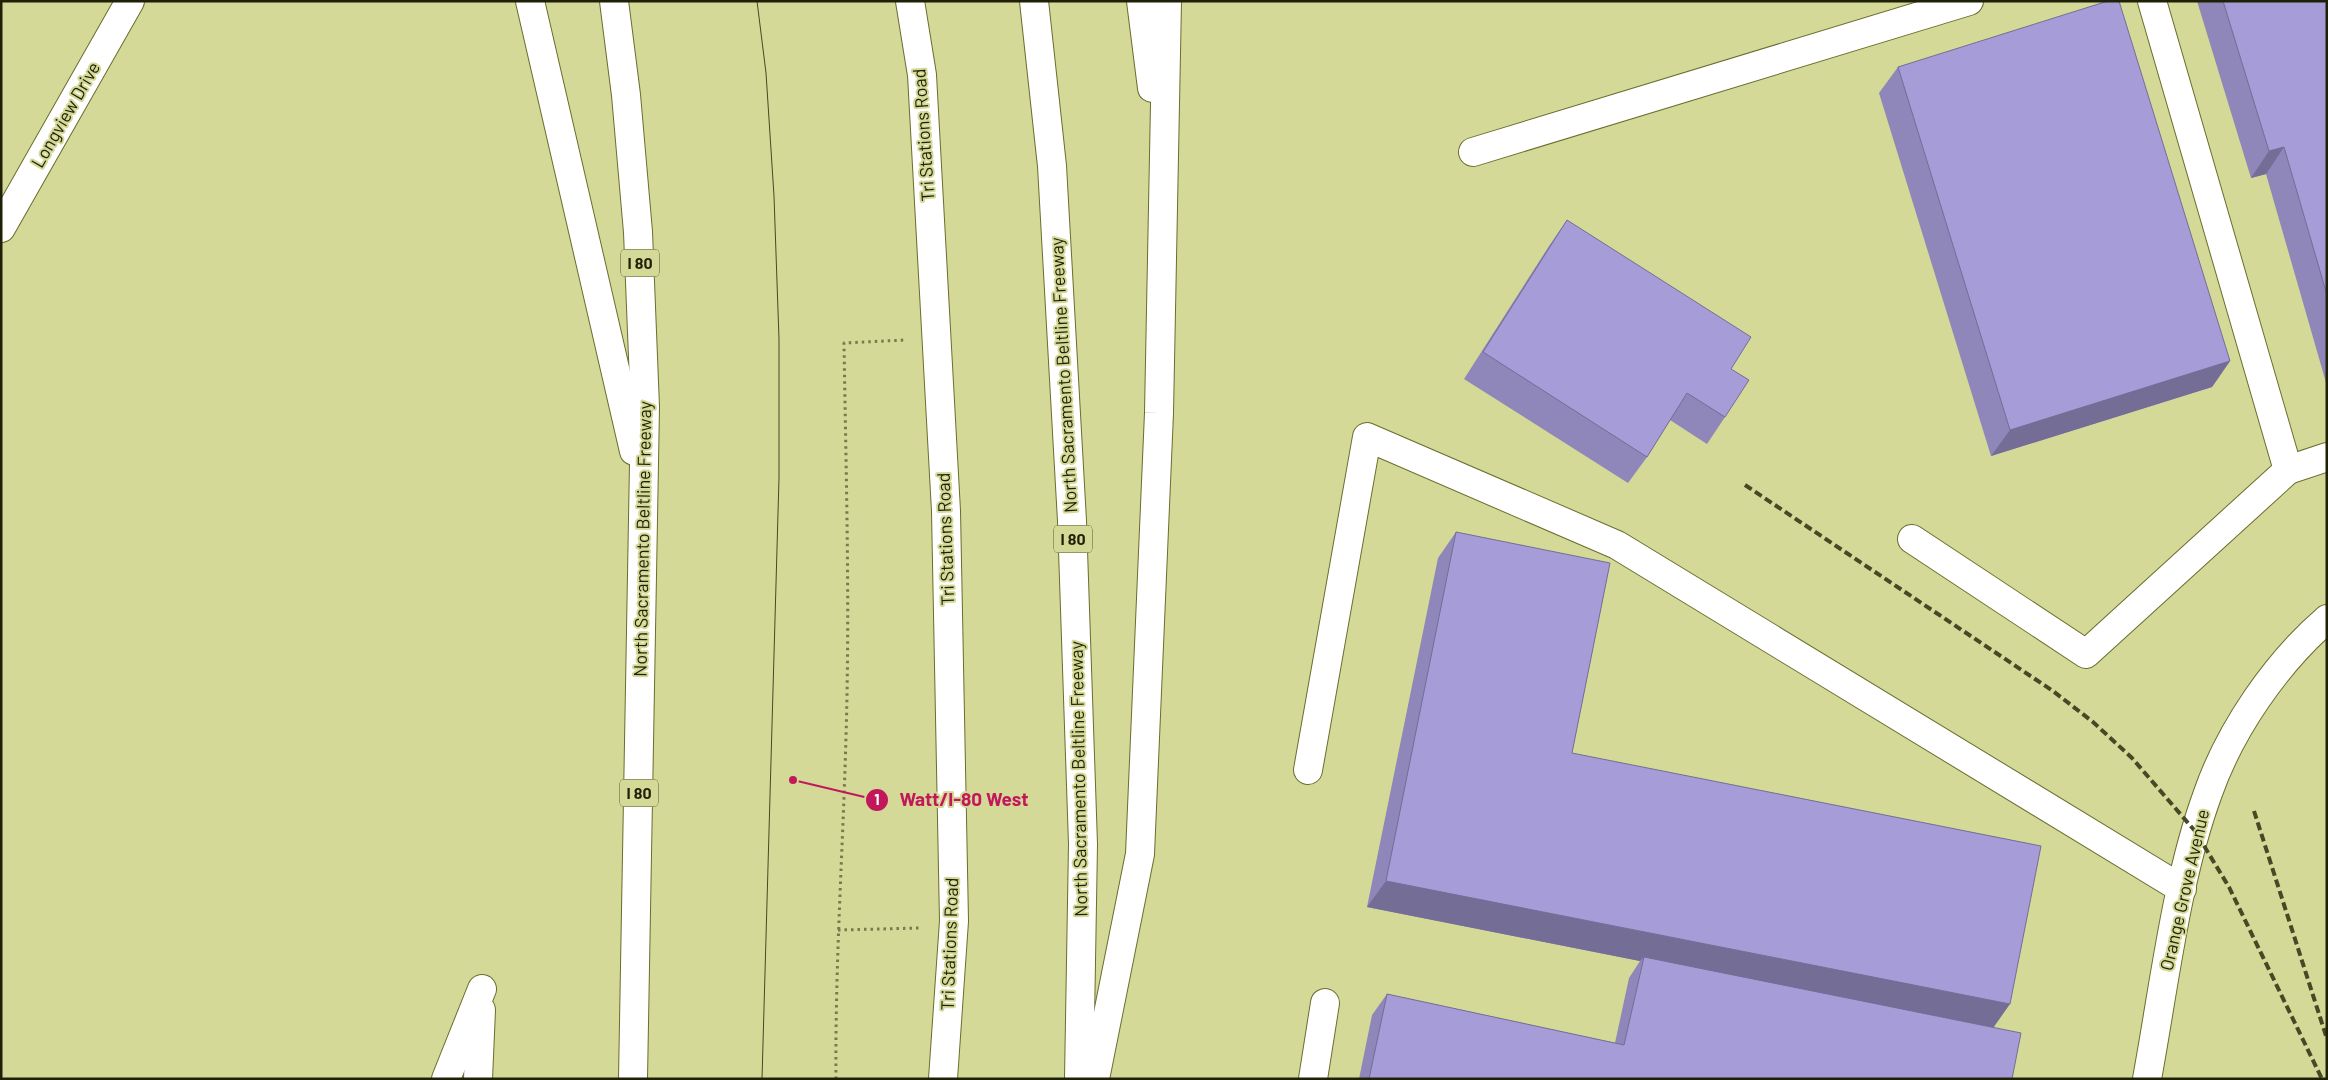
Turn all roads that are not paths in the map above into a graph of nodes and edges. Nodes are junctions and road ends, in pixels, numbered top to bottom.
1 (130, 1) edge
2 (530, 1) edge
3 (614, 1) edge
4 (910, 1) edge
5 (1034, 1) edge
6 (1141, 1) edge
7 (1168, 1) edge
8 (1969, 1) edge
9 (2152, 1) edge
10 (1473, 152) dead end
11 (1164, 184) junction
12 (1, 228) edge
13 (2327, 457) edge
14 (2288, 470) junction
15 (644, 507) junction
16 (1912, 539) dead end
17 (2327, 619) edge
18 (1308, 770) dead end
19 (2182, 889) junction
20 (1325, 1003) dead end
21 (446, 1079) edge
22 (478, 1079) edge
23 (633, 1079) edge
24 (943, 1079) edge
25 (1079, 1079) edge
26 (1096, 1079) edge
27 (1313, 1079) edge
28 (2147, 1079) edge

1 - 12 main road, Longview Drive
2 - 15 main road
3 - 15 main road, North Sacramento Beltline Freeway / I 80
4 - 24 main road, Tri Stations Road
5 - 25 main road, North Sacramento Beltline Freeway / I 80
6 - 11 main road
7 - 11 main road
8 - 10 main road
9 - 14 main road
11 - 26 main road
13 - 14 main road
14 - 16 main road
15 - 23 main road, North Sacramento Beltline Freeway / I 80
17 - 19 main road, Orange Grove Avenue
18 - 19 main road
19 - 28 main road, Orange Grove Avenue
20 - 27 main road
21 - 22 main road

